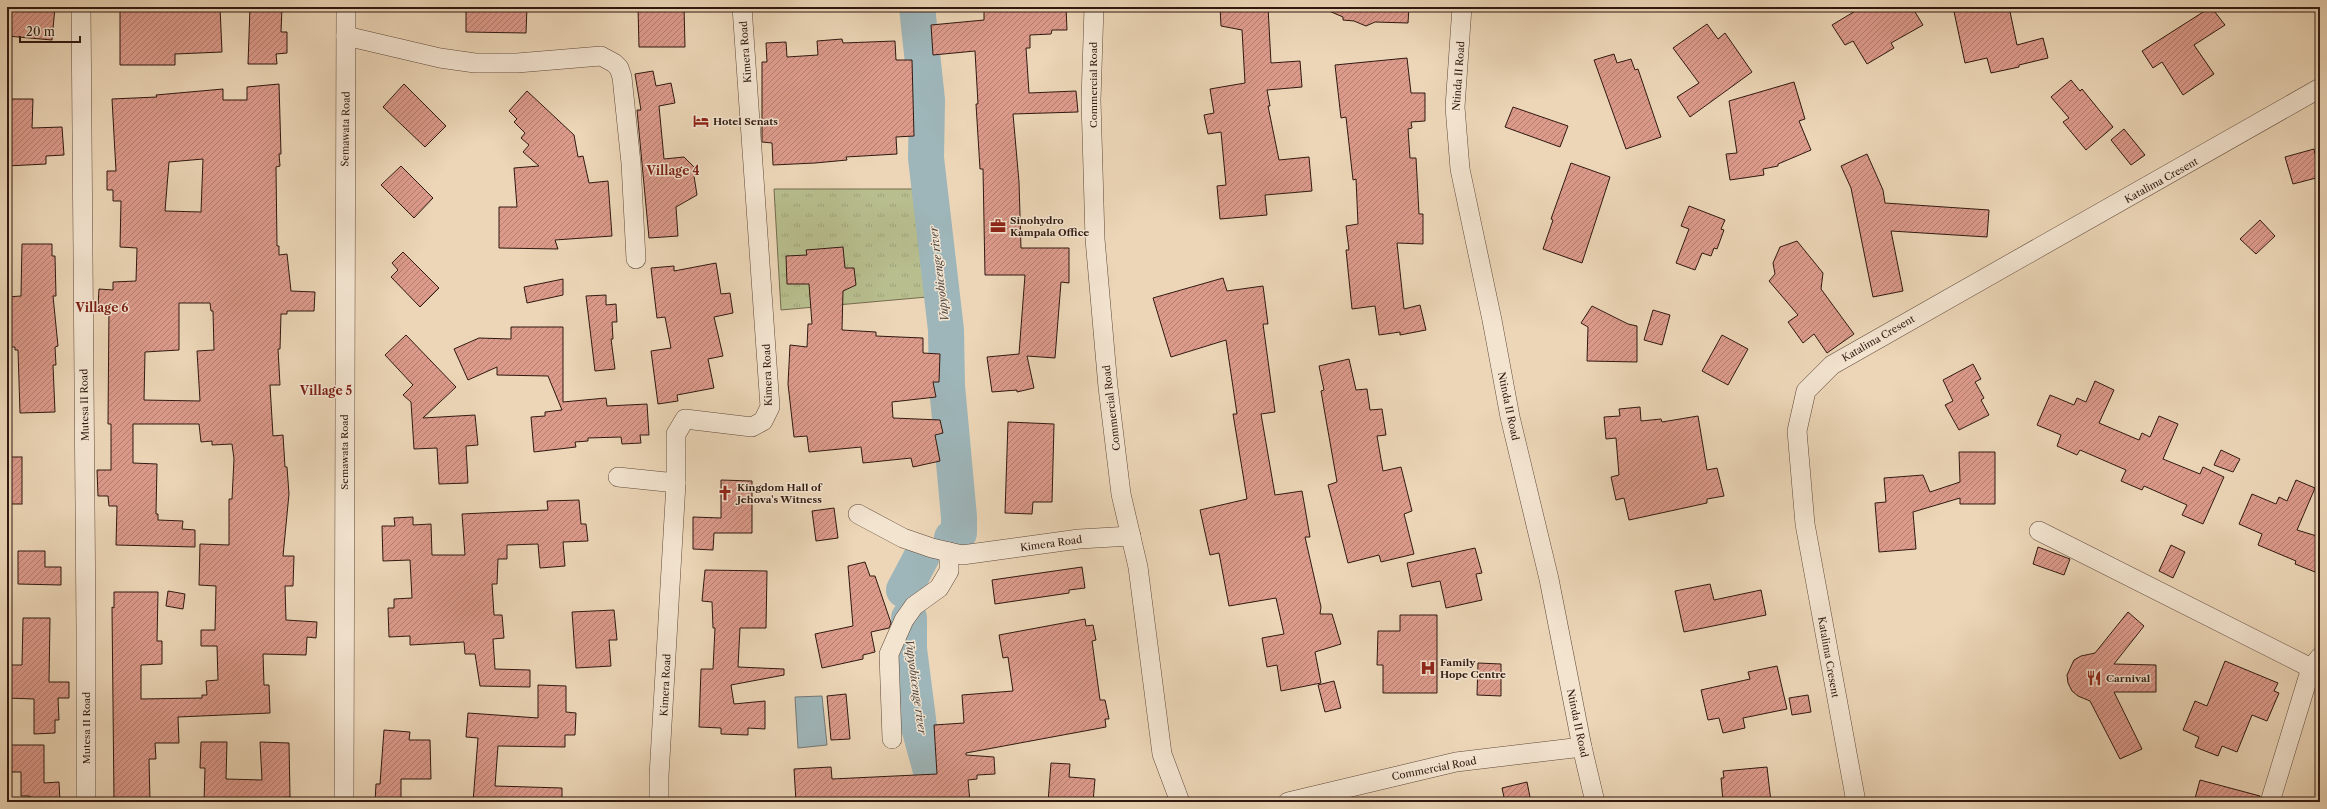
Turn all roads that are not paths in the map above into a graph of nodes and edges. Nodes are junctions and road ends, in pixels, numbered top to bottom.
1 (80, 7) edge
2 (346, 7) edge
3 (742, 7) edge
4 (1094, 7) edge
5 (1462, 7) edge
6 (346, 36) junction
7 (2320, 88) edge
8 (636, 259) dead end
9 (618, 477) dead end
10 (676, 483) junction
11 (858, 514) dead end
12 (2040, 531) dead end
13 (1131, 536) junction
14 (949, 552) junction
15 (2315, 662) edge
16 (892, 740) dead end
17 (1582, 747) junction
18 (86, 802) edge
19 (344, 802) edge
20 (659, 802) edge
21 (1180, 802) edge
22 (1288, 802) edge
23 (1596, 802) edge
24 (1856, 802) edge
25 (2270, 802) edge

1 - 18 street, Mutesa II Road
2 - 6 street, Semawata Road
3 - 10 street, Kimera Road
4 - 13 street, Commercial Road
5 - 17 street, Ntinda II Road
6 - 8 street
6 - 19 street, Semawata Road
7 - 24 street, Katalima Cresent
9 - 10 street
10 - 20 street, Kimera Road
11 - 14 street, Kimera Road
12 - 15 street
13 - 14 street, Kimera Road
13 - 21 street, Commercial Road
14 - 16 street
15 - 25 street
17 - 22 street, Commercial Road
17 - 23 street, Ntinda II Road

